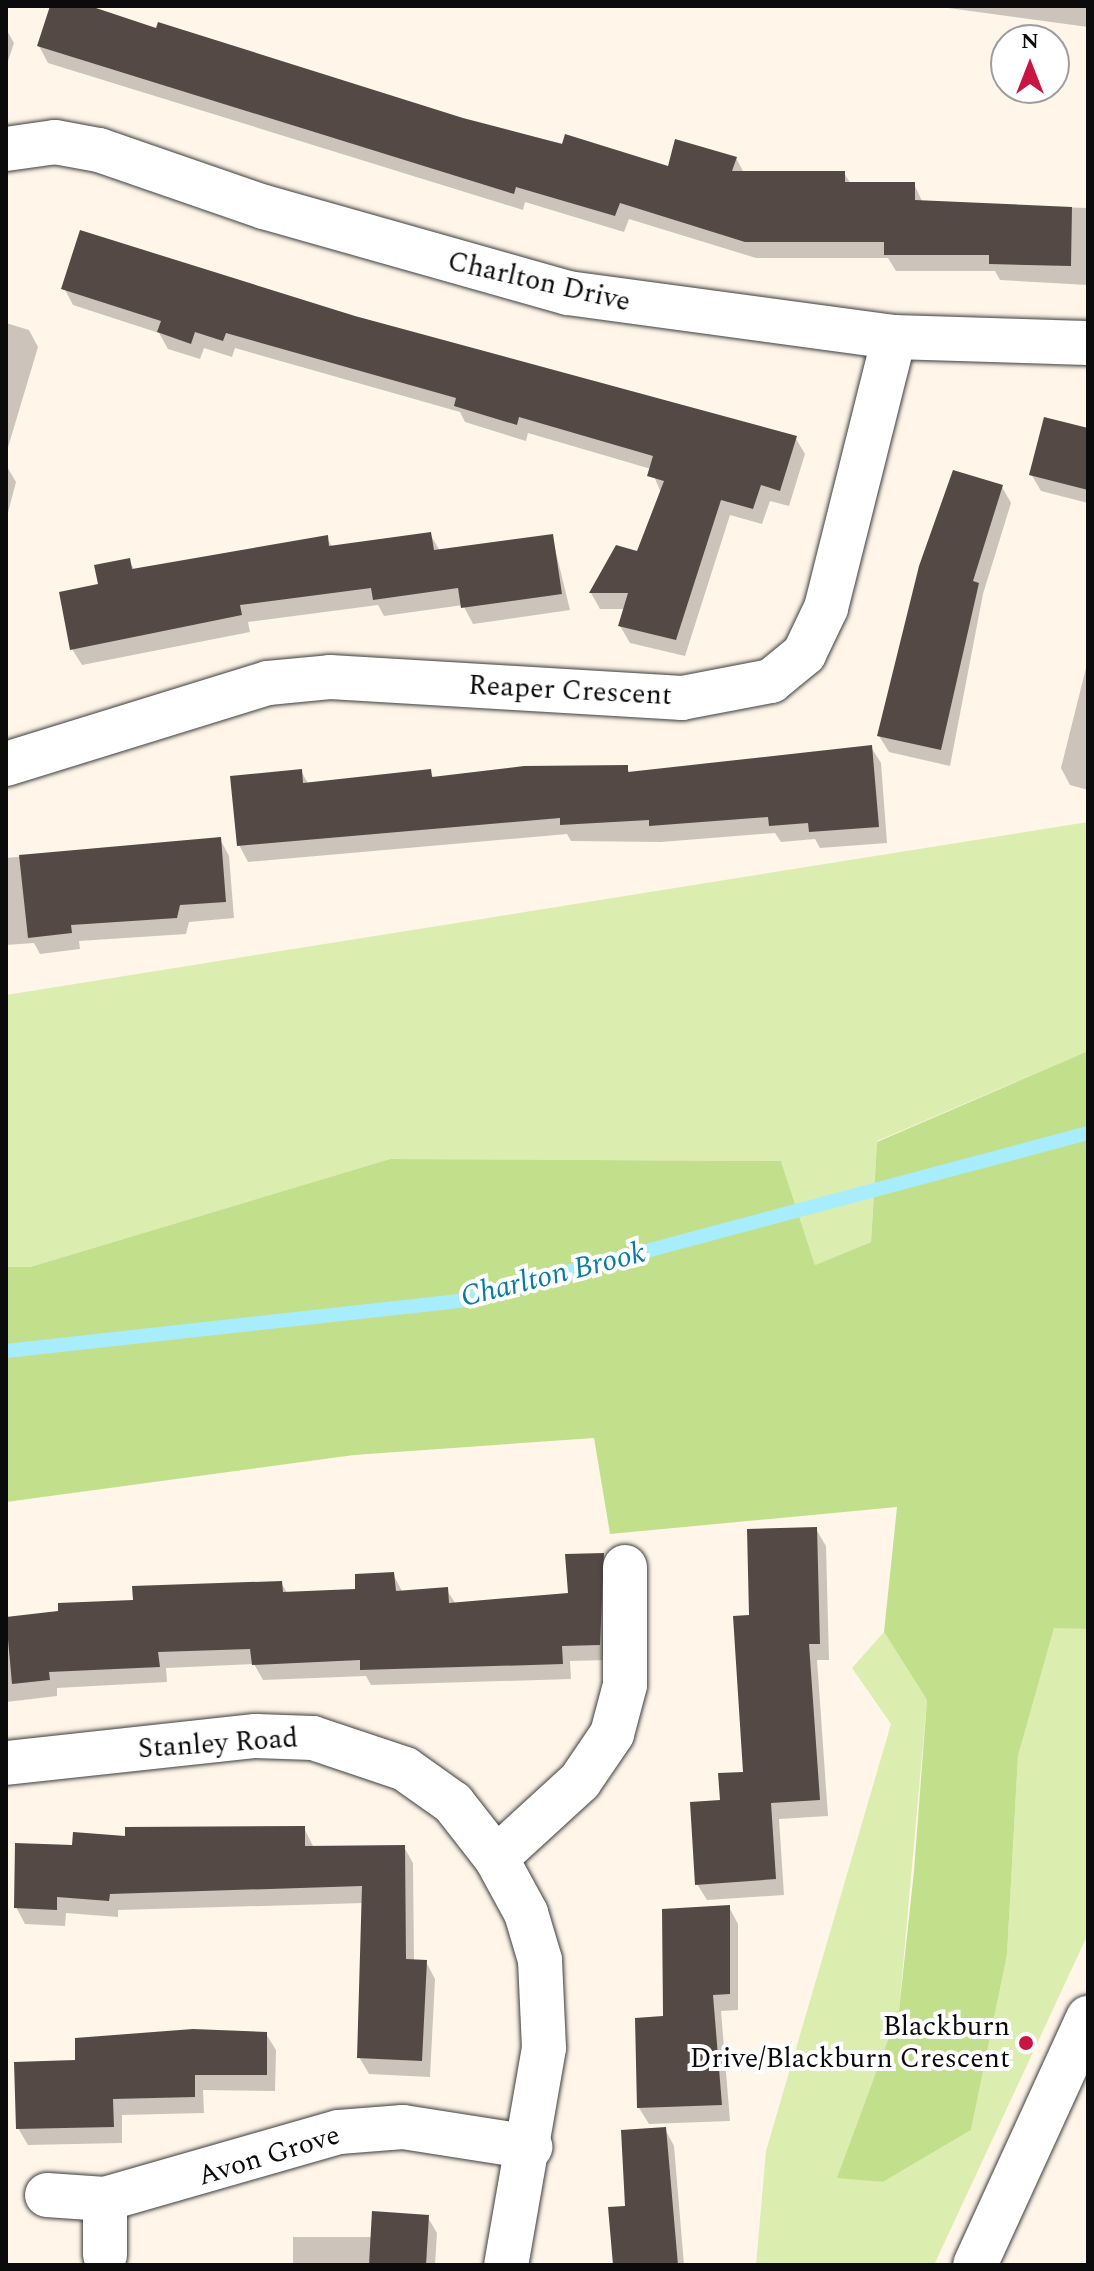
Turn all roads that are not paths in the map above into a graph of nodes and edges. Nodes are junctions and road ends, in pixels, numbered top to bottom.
1 (6, 149) edge
2 (894, 337) junction
3 (1088, 343) edge
4 (6, 764) edge
5 (625, 1567) dead end
6 (6, 1763) edge
7 (496, 1858) junction
8 (1088, 2018) edge
9 (530, 2147) junction
10 (47, 2195) dead end
11 (105, 2199) junction
12 (105, 2255) dead end
13 (506, 2265) edge
14 (975, 2265) edge

1 - 2 street, Charlton Drive
2 - 3 street, Charlton Drive
2 - 4 street, Reaper Crescent
5 - 7 street
6 - 7 street, Stanley Road
7 - 9 street, Stanley Road
8 - 14 street
9 - 11 street, Avon Grove
9 - 13 street, Stanley Road
10 - 11 street, Avon Grove
11 - 12 street

